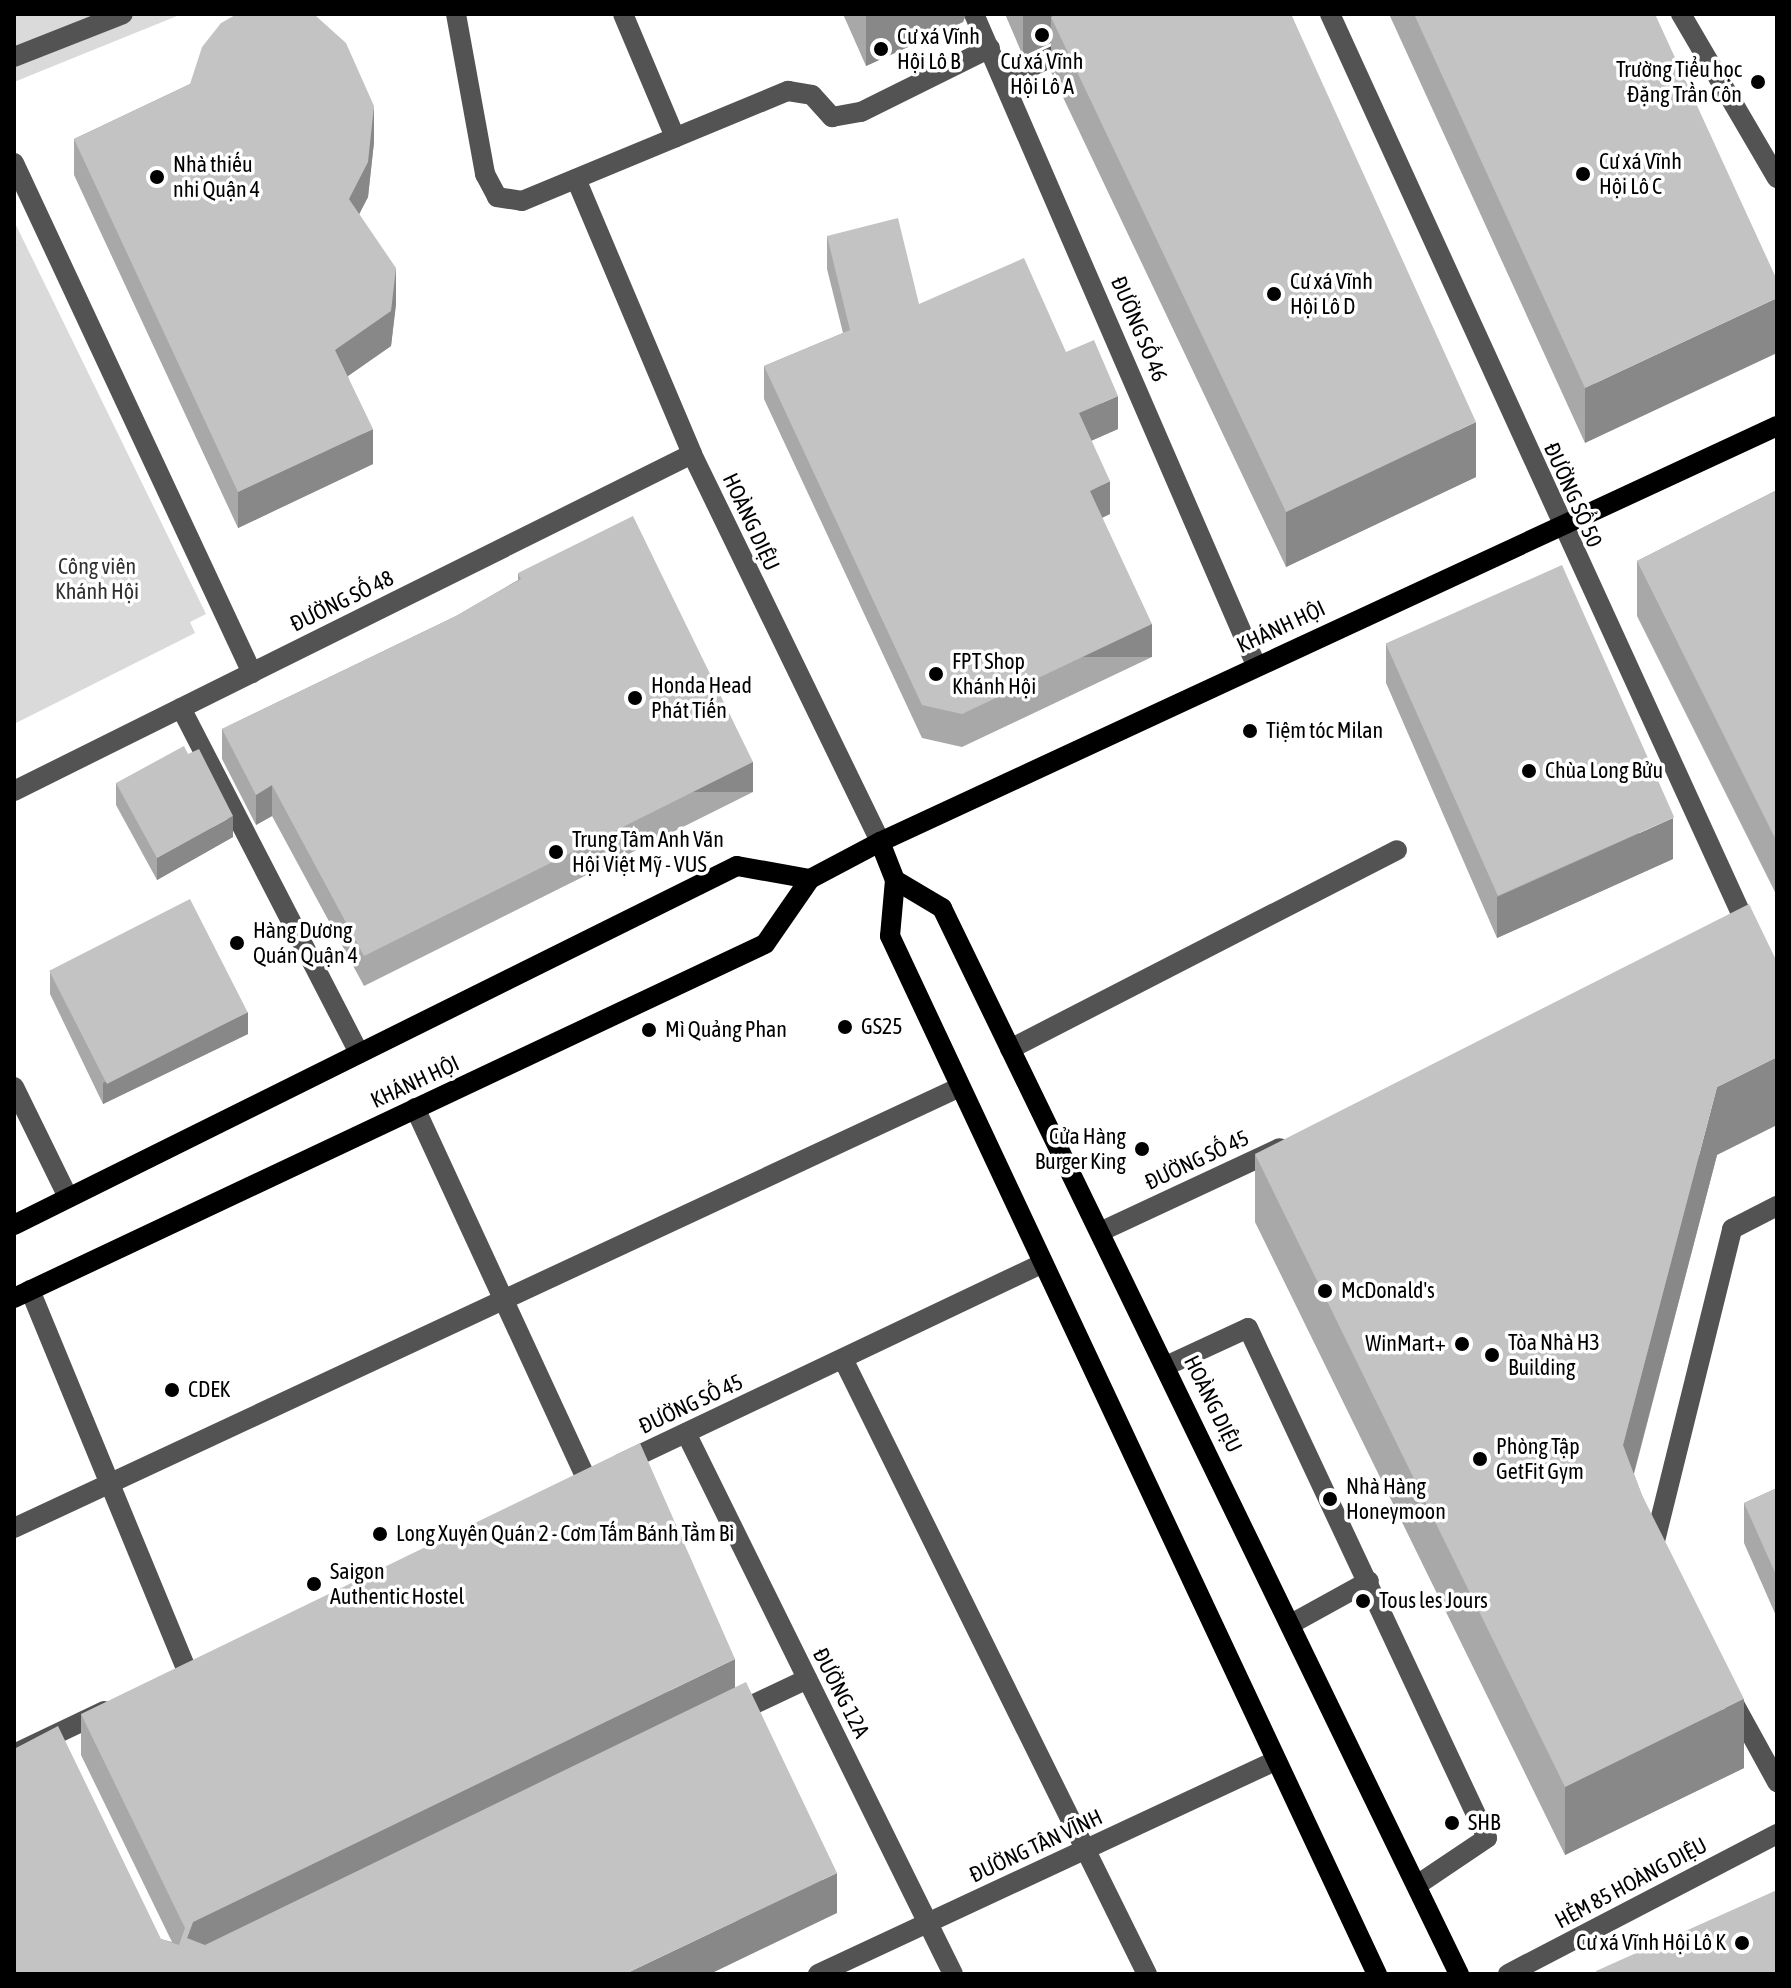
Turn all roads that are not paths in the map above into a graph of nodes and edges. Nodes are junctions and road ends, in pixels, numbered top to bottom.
1 (123, 14) edge
2 (456, 14) edge
3 (623, 14) edge
4 (974, 14) edge
5 (1330, 14) edge
6 (1681, 14) edge
7 (1100, 33) edge
8 (990, 48) junction
9 (14, 57) edge
10 (1005, 79) junction
11 (675, 137) junction
12 (14, 163) edge
13 (1777, 178) edge
14 (576, 179) junction
15 (1777, 426) edge
16 (692, 454) junction
17 (1559, 522) junction
18 (1256, 665) junction
19 (252, 673) junction
20 (181, 708) junction
21 (14, 791) edge
22 (880, 842) junction
23 (1397, 850) dead end
24 (810, 879) junction
25 (895, 880) junction
26 (1759, 955) edge
27 (357, 1049) junction
28 (1010, 1049) junction
29 (14, 1087) edge
30 (958, 1088) junction
31 (415, 1108) junction
32 (1303, 1137) edge
33 (68, 1197) junction
34 (1777, 1206) edge
35 (14, 1225) edge
36 (1102, 1231) junction
37 (1043, 1263) junction
38 (22, 1294) edge
39 (500, 1301) junction
40 (843, 1359) junction
41 (1168, 1365) junction
42 (686, 1433) junction
43 (587, 1480) junction
44 (110, 1484) junction
45 (559, 1493) edge
46 (14, 1528) edge
47 (1659, 1568) edge
48 (1369, 1581) junction
49 (1291, 1624) junction
50 (1718, 1675) edge
51 (807, 1679) junction
52 (159, 1684) edge
53 (131, 1698) edge
54 (708, 1727) edge
55 (56, 1734) junction
56 (14, 1754) edge
57 (1275, 1761) junction
58 (70, 1762) edge
59 (1777, 1782) edge
60 (1777, 1834) edge
61 (1084, 1850) junction
62 (1417, 1885) junction
63 (931, 1922) junction
64 (818, 1974) edge
65 (953, 1974) edge
66 (1147, 1974) edge
67 (1377, 1974) edge
68 (1459, 1974) edge
69 (1508, 1974) edge

1 - 9 street
2 - 14 street
3 - 11 street
4 - 8 street, ĐƯỜNG SỐ 46
5 - 17 street, ĐƯỜNG SỐ 50
6 - 13 street
7 - 10 street
8 - 10 street, ĐƯỜNG SỐ 46
8 - 11 street
10 - 18 street, ĐƯỜNG SỐ 46
11 - 14 street
12 - 19 street
14 - 16 street, HOÀNG DIỆU
15 - 17 main road, KHÁNH HỘI
16 - 19 street, ĐƯỜNG SỐ 48
16 - 22 street, HOÀNG DIỆU
17 - 18 main road, KHÁNH HỘI
17 - 26 street, ĐƯỜNG SỐ 50
18 - 22 main road, KHÁNH HỘI
19 - 20 street, ĐƯỜNG SỐ 48
20 - 21 street, ĐƯỜNG SỐ 48
20 - 27 street
22 - 24 main road, KHÁNH HỘI
22 - 25 main road, HOÀNG DIỆU
23 - 28 street
24 - 27 main road
24 - 31 main road, KHÁNH HỘI
25 - 28 main road, HOÀNG DIỆU
25 - 30 main road, HOÀNG DIỆU
27 - 33 main road
28 - 36 main road, HOÀNG DIỆU
29 - 33 street
30 - 37 main road, HOÀNG DIỆU
30 - 39 street
31 - 38 main road, KHÁNH HỘI
31 - 39 street
32 - 36 street, ĐƯỜNG SỐ 45
33 - 35 main road
34 - 47 street
36 - 41 main road, HOÀNG DIỆU
37 - 40 street, ĐƯỜNG SỐ 45
37 - 57 main road, HOÀNG DIỆU
38 - 44 street
39 - 43 street
39 - 44 street
40 - 42 street, ĐƯỜNG SỐ 45
40 - 61 street
41 - 48 street
41 - 49 main road, HOÀNG DIỆU
42 - 43 street, ĐƯỜNG SỐ 45
42 - 51 street, ĐƯỜNG 12A
43 - 45 street, ĐƯỜNG SỐ 45
44 - 46 street
44 - 52 street
48 - 49 street
48 - 62 street
49 - 62 main road, HOÀNG DIỆU
50 - 59 street
51 - 54 street
51 - 63 street, ĐƯỜNG 12A
53 - 55 street
55 - 56 street
55 - 58 street
57 - 61 street, ĐƯỜNG TÂN VĨNH
57 - 67 main road, HOÀNG DIỆU
60 - 69 street, HẺM 85 HOÀNG DIỆU
61 - 63 street, ĐƯỜNG TÂN VĨNH
61 - 66 street
62 - 68 main road, HOÀNG DIỆU
63 - 64 street, ĐƯỜNG TÂN VĨNH
63 - 65 street, ĐƯỜNG 12A

